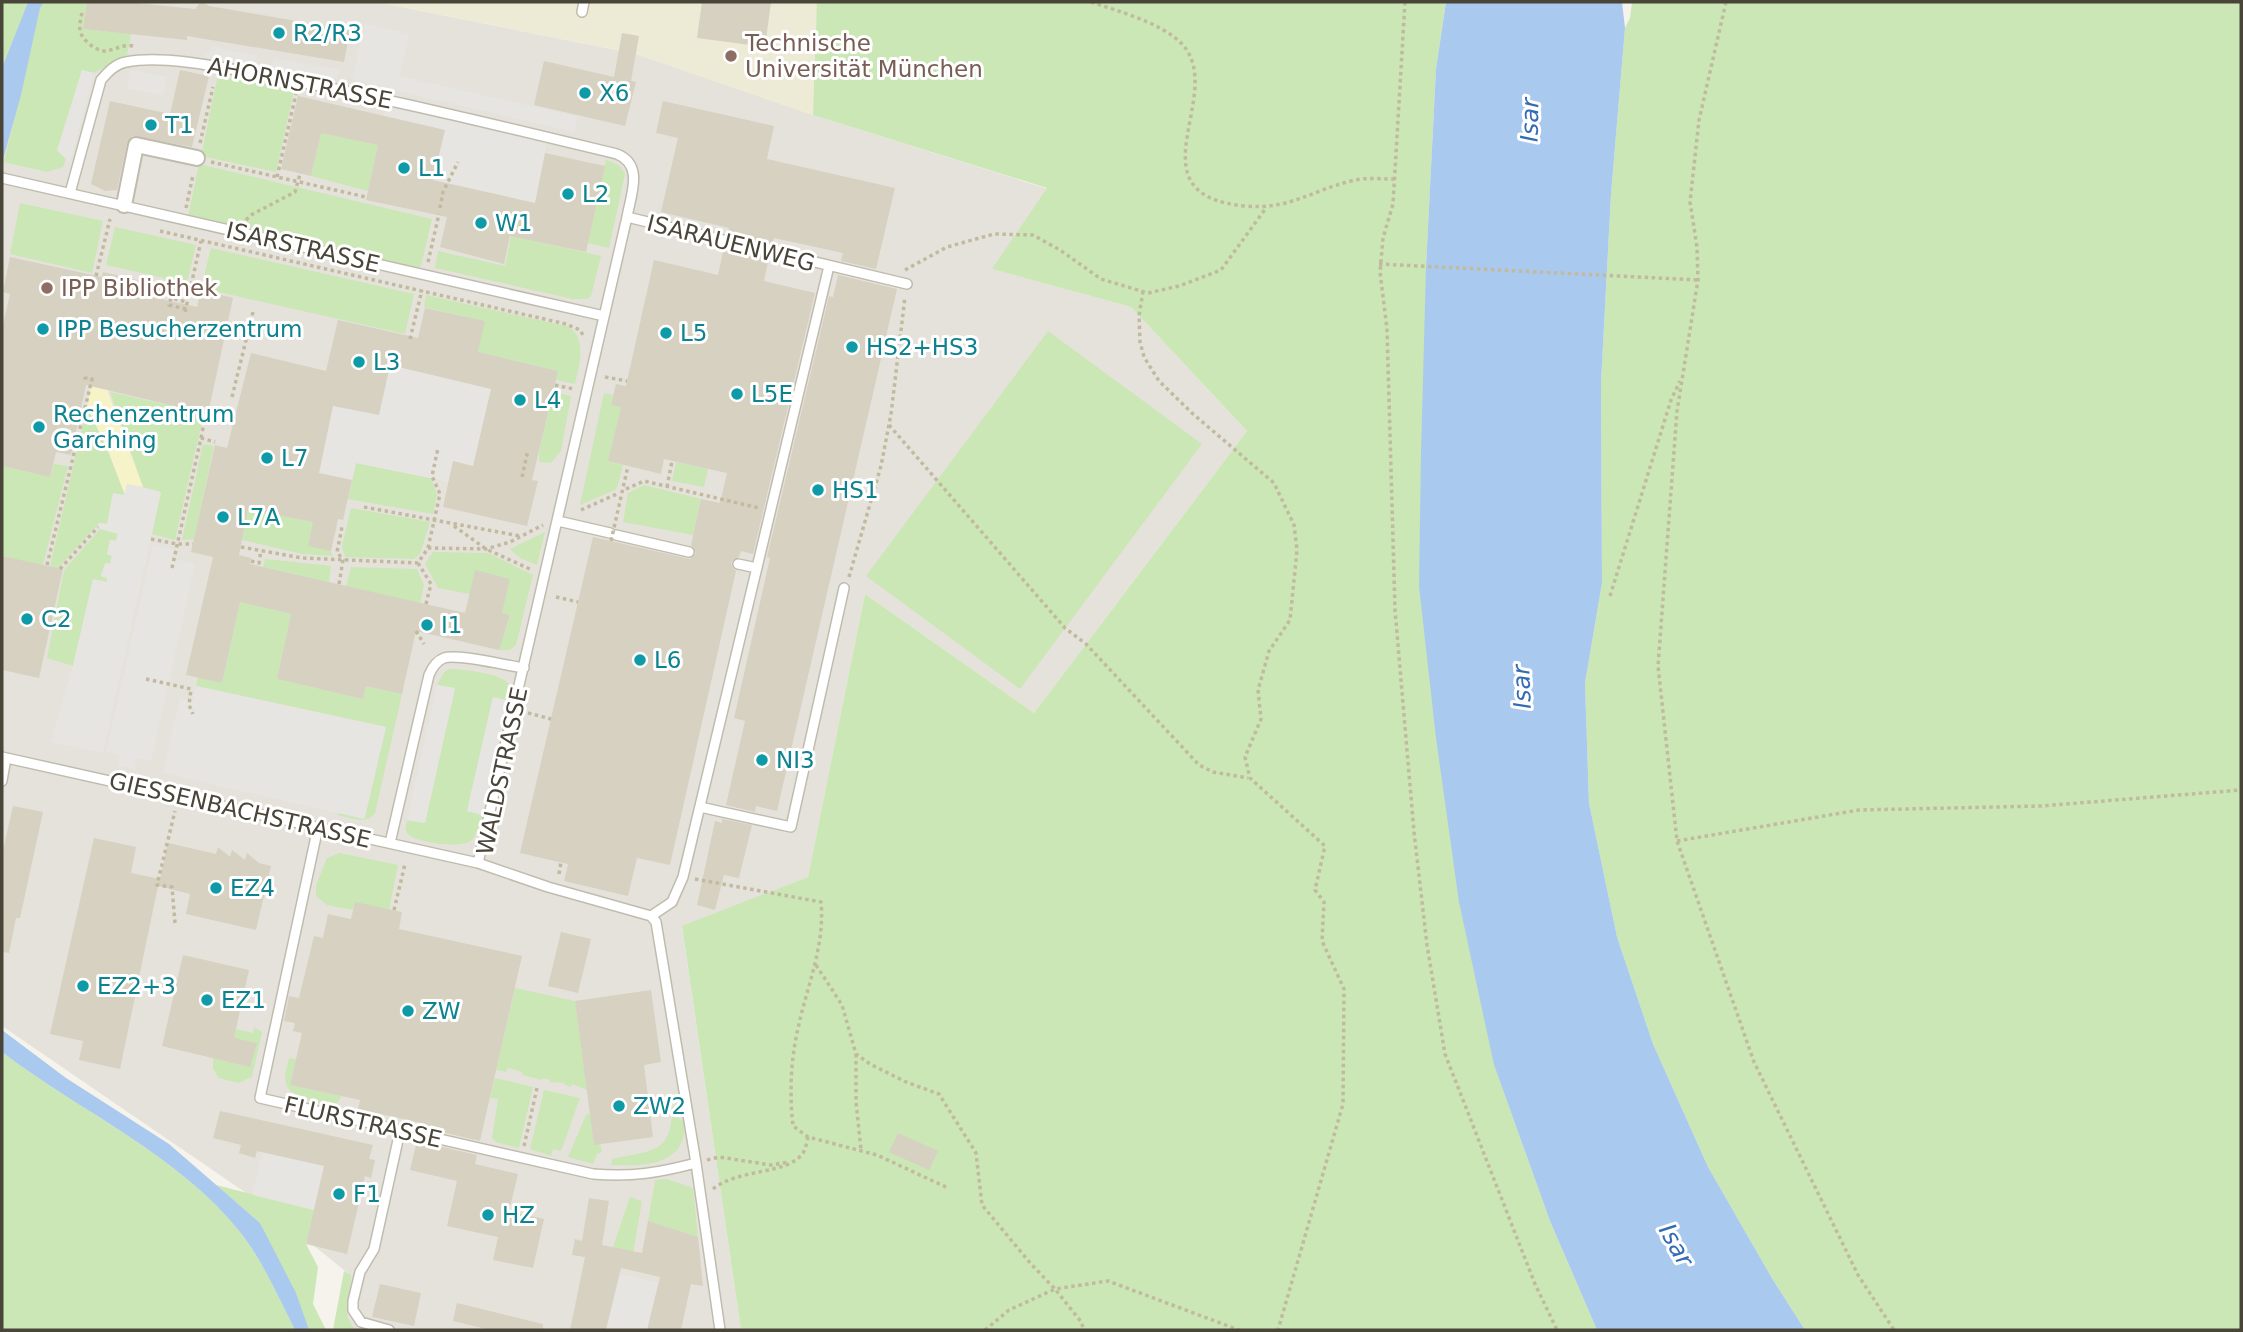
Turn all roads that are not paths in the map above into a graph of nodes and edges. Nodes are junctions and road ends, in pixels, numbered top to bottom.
1 (617, 154) joint
2 (197, 158) road end
3 (2, 178) edge
4 (70, 193) junction
5 (124, 205) junction
6 (627, 217) junction
7 (829, 266) junction
8 (907, 284) road end
9 (604, 316) junction
10 (555, 521) junction
11 (689, 552) dead end
12 (738, 564) dead end
13 (757, 568) junction
14 (844, 588) road end
15 (524, 668) junction
16 (4, 757) edge
17 (2, 781) edge
18 (700, 807) junction
19 (318, 827) junction
20 (390, 843) junction
21 (478, 863) junction
22 (651, 916) junction
23 (400, 1131) junction
24 (696, 1163) junction
25 (389, 1330) edge
26 (720, 1330) edge

1 - 4 lane, AHORNSTRASSE
1 - 6 lane, ISARAUENWEG
2 - 5 street
3 - 4 lane, ISARSTRASSE
4 - 5 lane, ISARSTRASSE
5 - 9 lane, ISARSTRASSE
6 - 7 lane, ISARAUENWEG
6 - 9 lane, WALDSTRASSE
7 - 8 lane, ISARAUENWEG
7 - 13 lane
9 - 10 lane, WALDSTRASSE
10 - 11 lane
10 - 15 lane, WALDSTRASSE
12 - 13 lane
13 - 18 lane
14 - 18 lane
15 - 20 lane
15 - 21 lane, WALDSTRASSE
16 - 17 lane
16 - 19 lane, GIESSENBACHSTRASSE
18 - 22 lane
19 - 20 lane, GIESSENBACHSTRASSE
19 - 23 lane, FLURSTRASSE
20 - 21 lane, GIESSENBACHSTRASSE
21 - 22 lane, WALDSTRASSE
22 - 24 lane
23 - 24 lane, FLURSTRASSE
23 - 25 lane
24 - 26 lane

